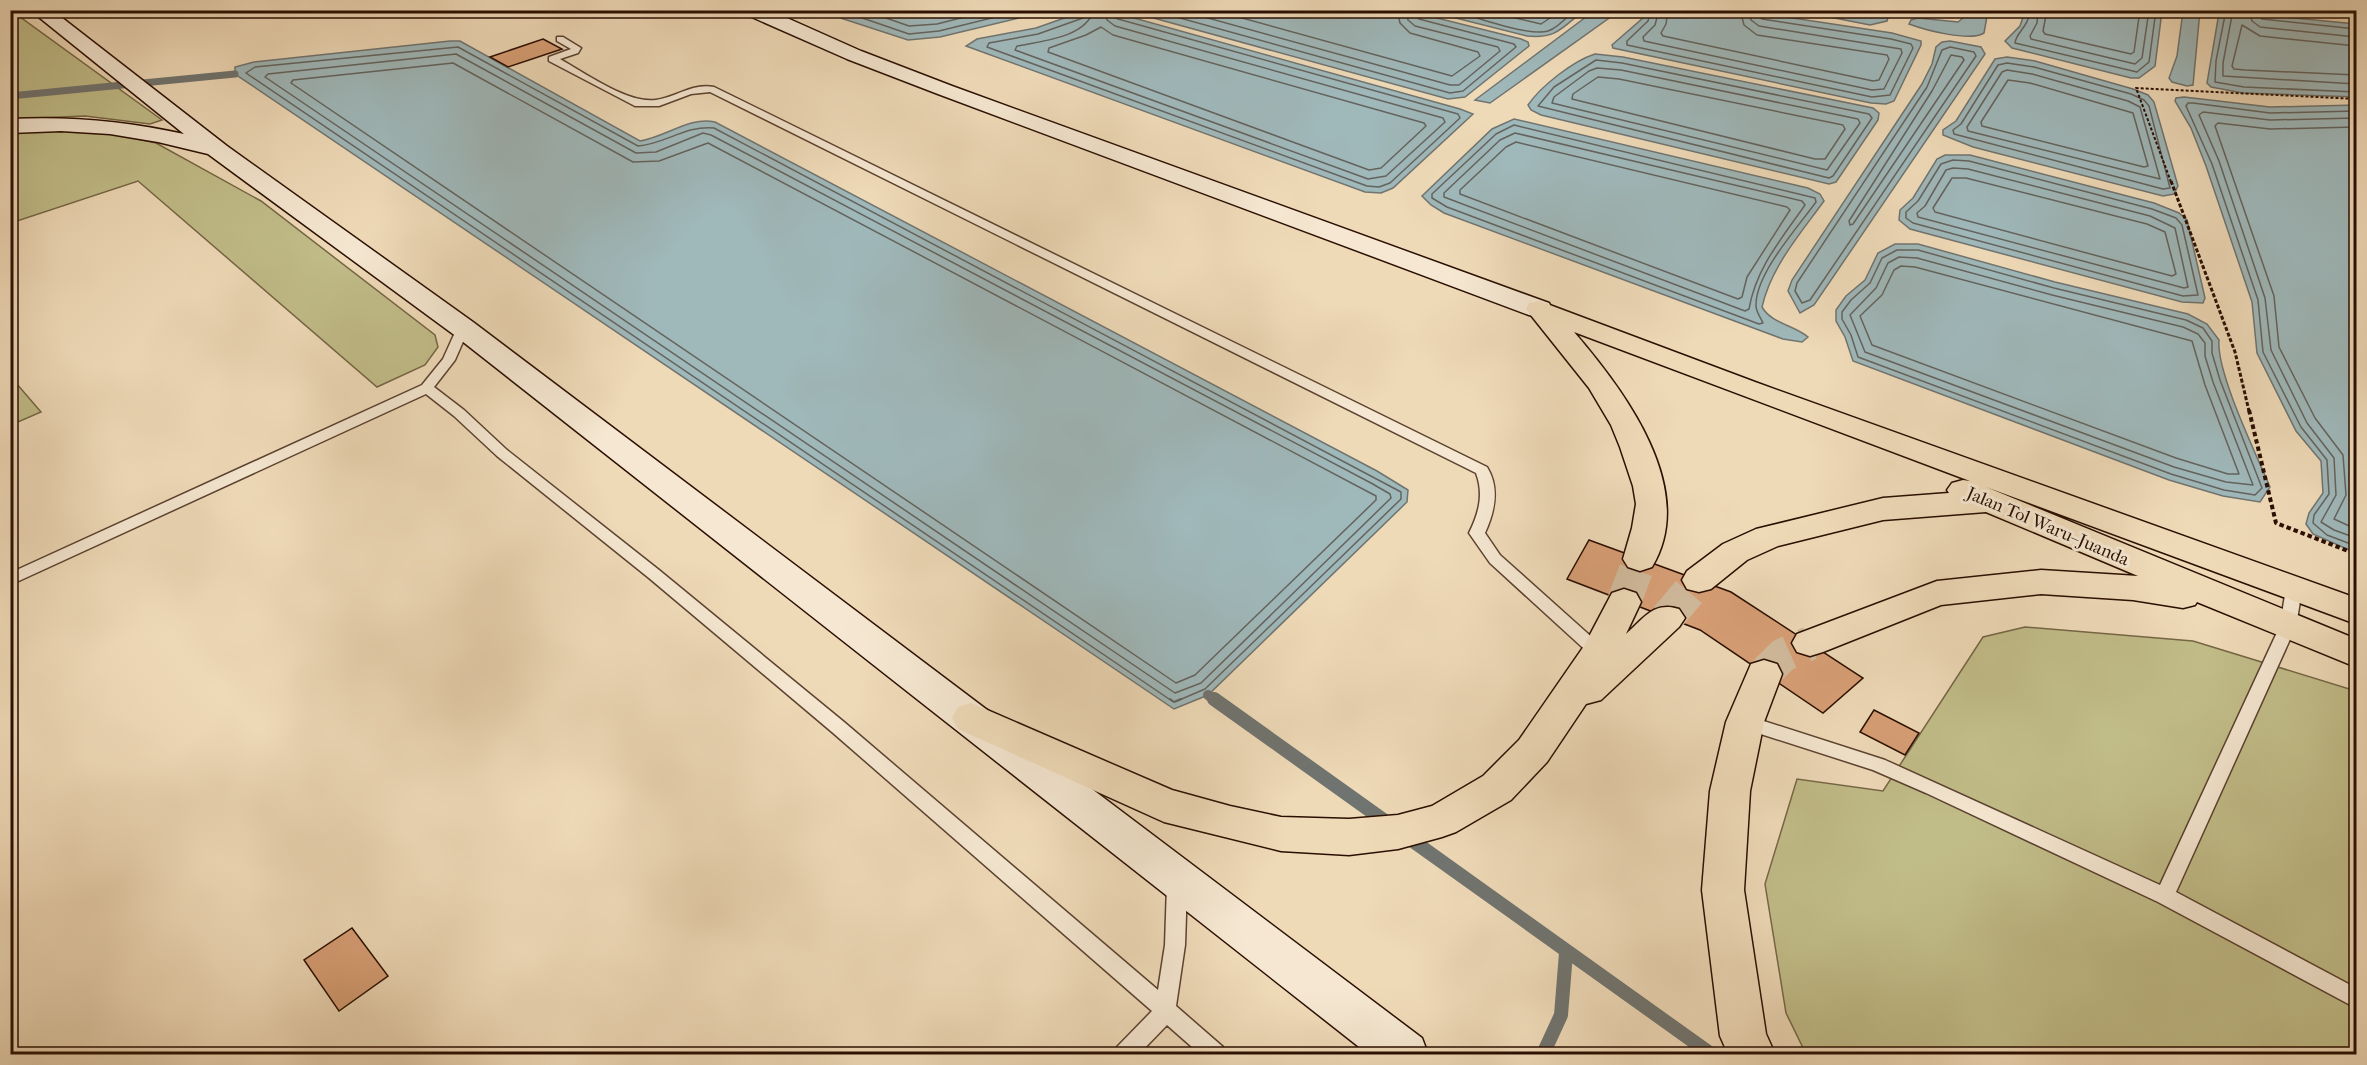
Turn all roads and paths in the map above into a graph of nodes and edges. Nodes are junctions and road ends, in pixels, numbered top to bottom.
1 (39, 10) edge
2 (752, 10) edge
3 (560, 39) dead end
4 (2356, 99) edge
5 (10, 126) edge
6 (219, 151) junction
7 (1539, 309) junction
8 (463, 328) junction
9 (428, 388) junction
10 (1745, 388) junction
11 (1990, 501) junction
12 (2075, 509) junction
13 (2356, 554) edge
14 (1640, 559) tunnel mouth
15 (10, 580) edge
16 (1699, 580) tunnel mouth
17 (2294, 589) junction
18 (1624, 602) tunnel mouth
19 (2229, 603) junction
20 (2356, 611) edge
21 (1667, 618) tunnel mouth
22 (2288, 626) junction
23 (1810, 643) tunnel mouth
24 (1599, 653) junction
25 (2356, 654) edge
26 (1764, 674) tunnel mouth
27 (1558, 717) junction
28 (970, 718) junction
29 (1745, 722) junction
30 (1178, 879) junction
31 (2165, 896) junction
32 (2356, 998) edge
33 (1165, 1012) junction
34 (1747, 1045) edge
35 (1125, 1054) edge
36 (1215, 1054) edge
37 (1405, 1054) edge

1 - 6 street
2 - 7 street
3 - 24 lane
4 - 13 path
5 - 6 street
6 - 8 street
7 - 10 highway, Jalan Tol Waru–Juanda
7 - 14 highway
8 - 9 lane
8 - 28 street
9 - 15 lane
9 - 33 lane
10 - 11 highway, Jalan Tol Waru–Juanda
10 - 12 highway, Jalan Tol Waru–Juanda
11 - 12 highway
11 - 16 highway
11 - 19 highway, Jalan Tol Waru–Juanda
12 - 17 highway, Jalan Tol Waru–Juanda
17 - 20 highway, Jalan Tol Waru–Juanda
17 - 22 lane
18 - 24 highway
19 - 22 highway, Jalan Tol Waru–Juanda
19 - 23 highway
21 - 27 highway
22 - 25 highway, Jalan Tol Waru–Juanda
22 - 31 lane
24 - 27 highway
26 - 29 highway
27 - 28 highway
28 - 30 street
29 - 31 lane
29 - 34 highway
30 - 33 lane
30 - 37 street
31 - 32 lane
33 - 35 lane
33 - 36 lane

